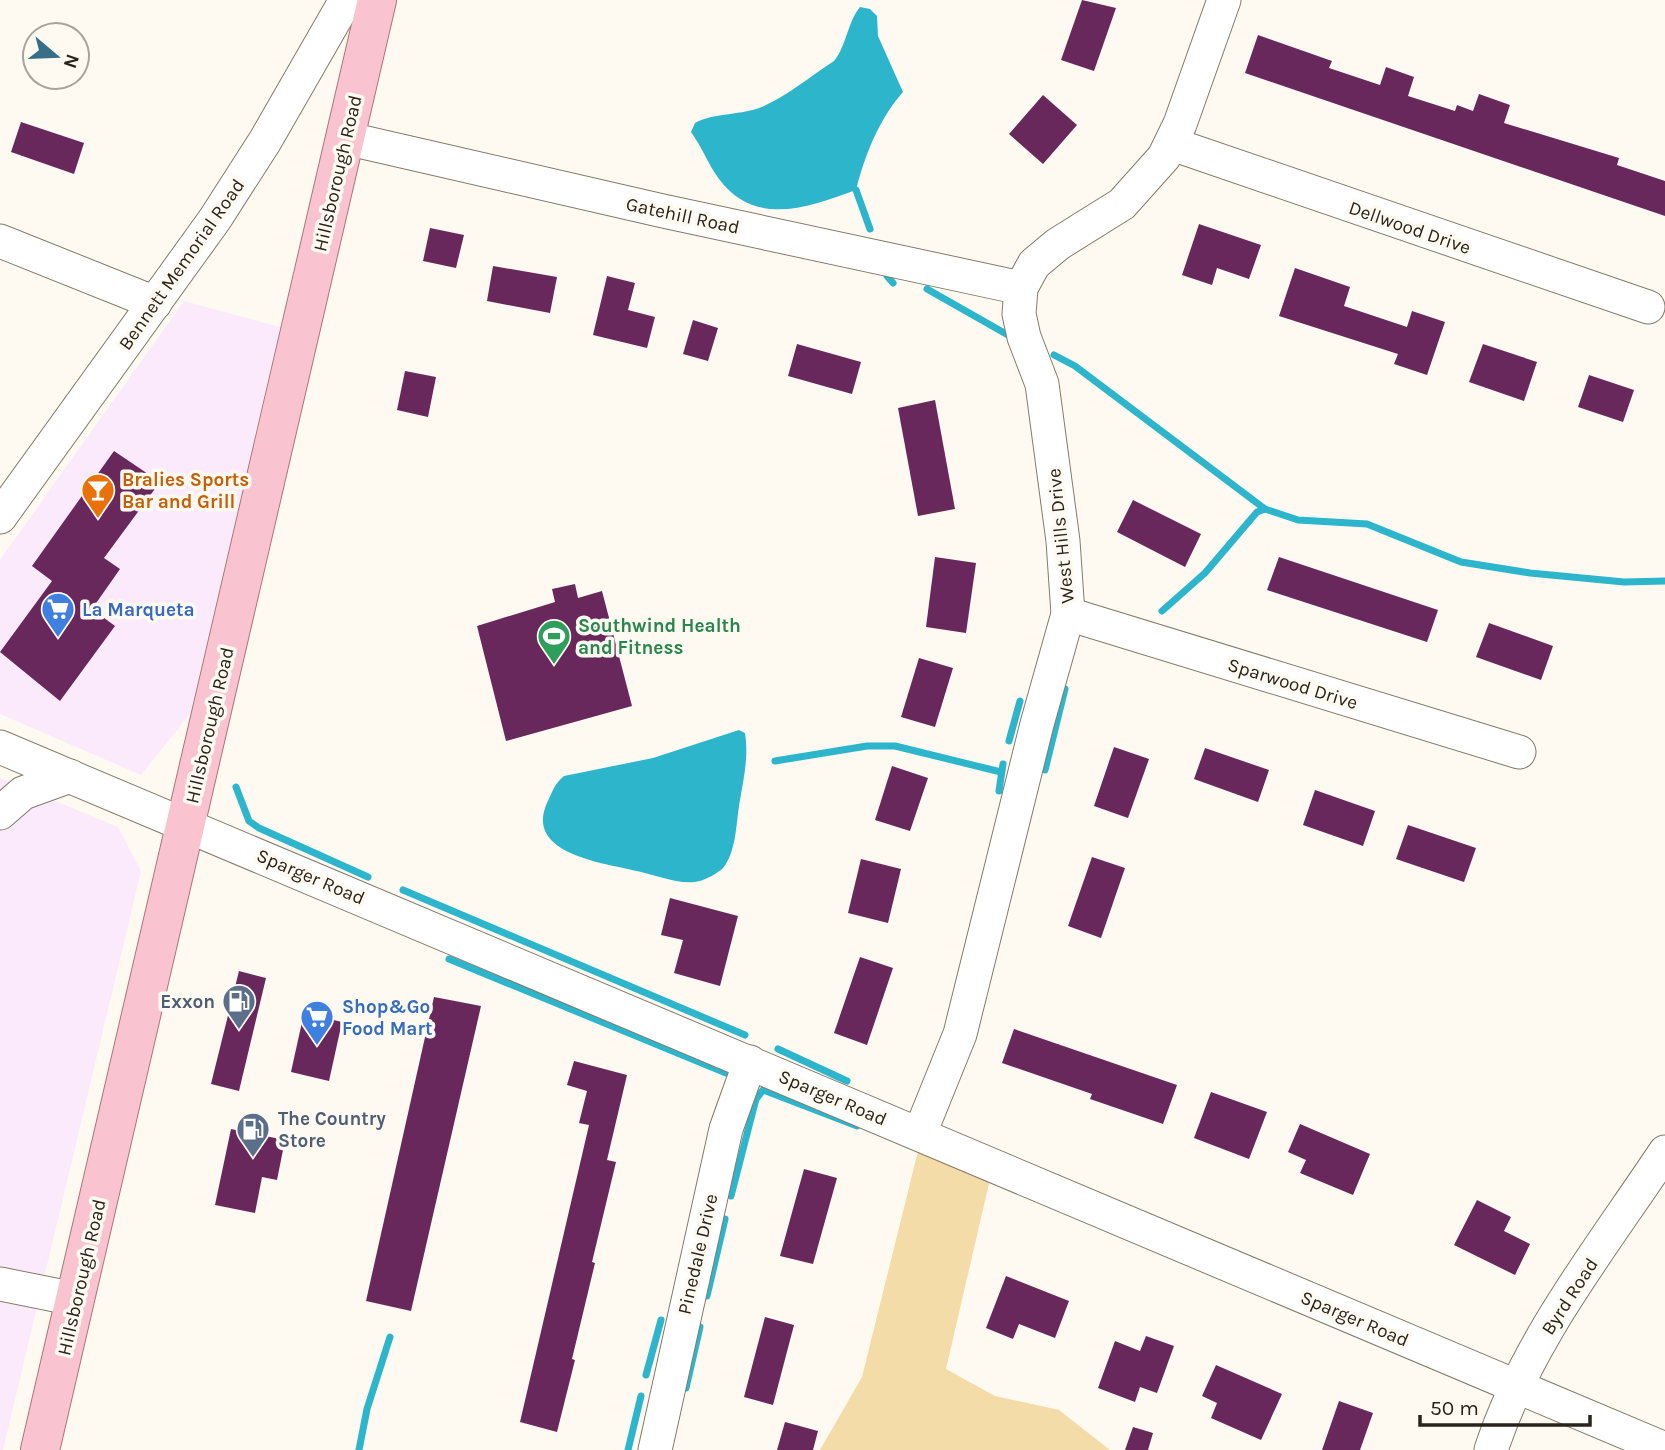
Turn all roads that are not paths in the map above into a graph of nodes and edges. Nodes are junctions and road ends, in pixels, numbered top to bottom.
1 (346, 0) edge
2 (377, 0) edge
3 (1224, 0) edge
4 (345, 138) junction
5 (1172, 144) junction
6 (0, 241) edge
7 (1021, 288) junction
8 (155, 303) junction
9 (1648, 307) dead end
10 (0, 517) edge
11 (1068, 614) junction
12 (0, 747) edge
13 (1519, 752) dead end
14 (70, 776) junction
15 (0, 813) edge
16 (186, 823) junction
17 (750, 1062) junction
18 (920, 1133) junction
19 (1665, 1152) edge
20 (0, 1284) edge
21 (75, 1299) junction
22 (1515, 1386) junction
23 (1665, 1449) edge
24 (40, 1450) edge
25 (655, 1450) edge
26 (1491, 1450) edge

1 - 8 street, Bennett Memorial Road
2 - 4 main road, Hillsborough Road
3 - 5 street
4 - 7 street, Gatehill Road
4 - 16 main road, Hillsborough Road
5 - 7 street
5 - 9 street, Dellwood Drive
6 - 8 street
7 - 11 street, West Hills Drive
8 - 10 street, Bennett Memorial Road
11 - 13 street, Sparwood Drive
11 - 18 street, West Hills Drive
12 - 14 street, Sparger Road
14 - 15 street
14 - 16 street, Sparger Road
16 - 17 street, Sparger Road
16 - 21 main road, Hillsborough Road
17 - 18 street, Sparger Road
17 - 25 street, Pinedale Drive
18 - 22 street, Sparger Road
19 - 22 street, Byrd Road
20 - 21 street
21 - 24 main road, Hillsborough Road
22 - 23 street, Sparger Road
22 - 26 street, Byrd Road

